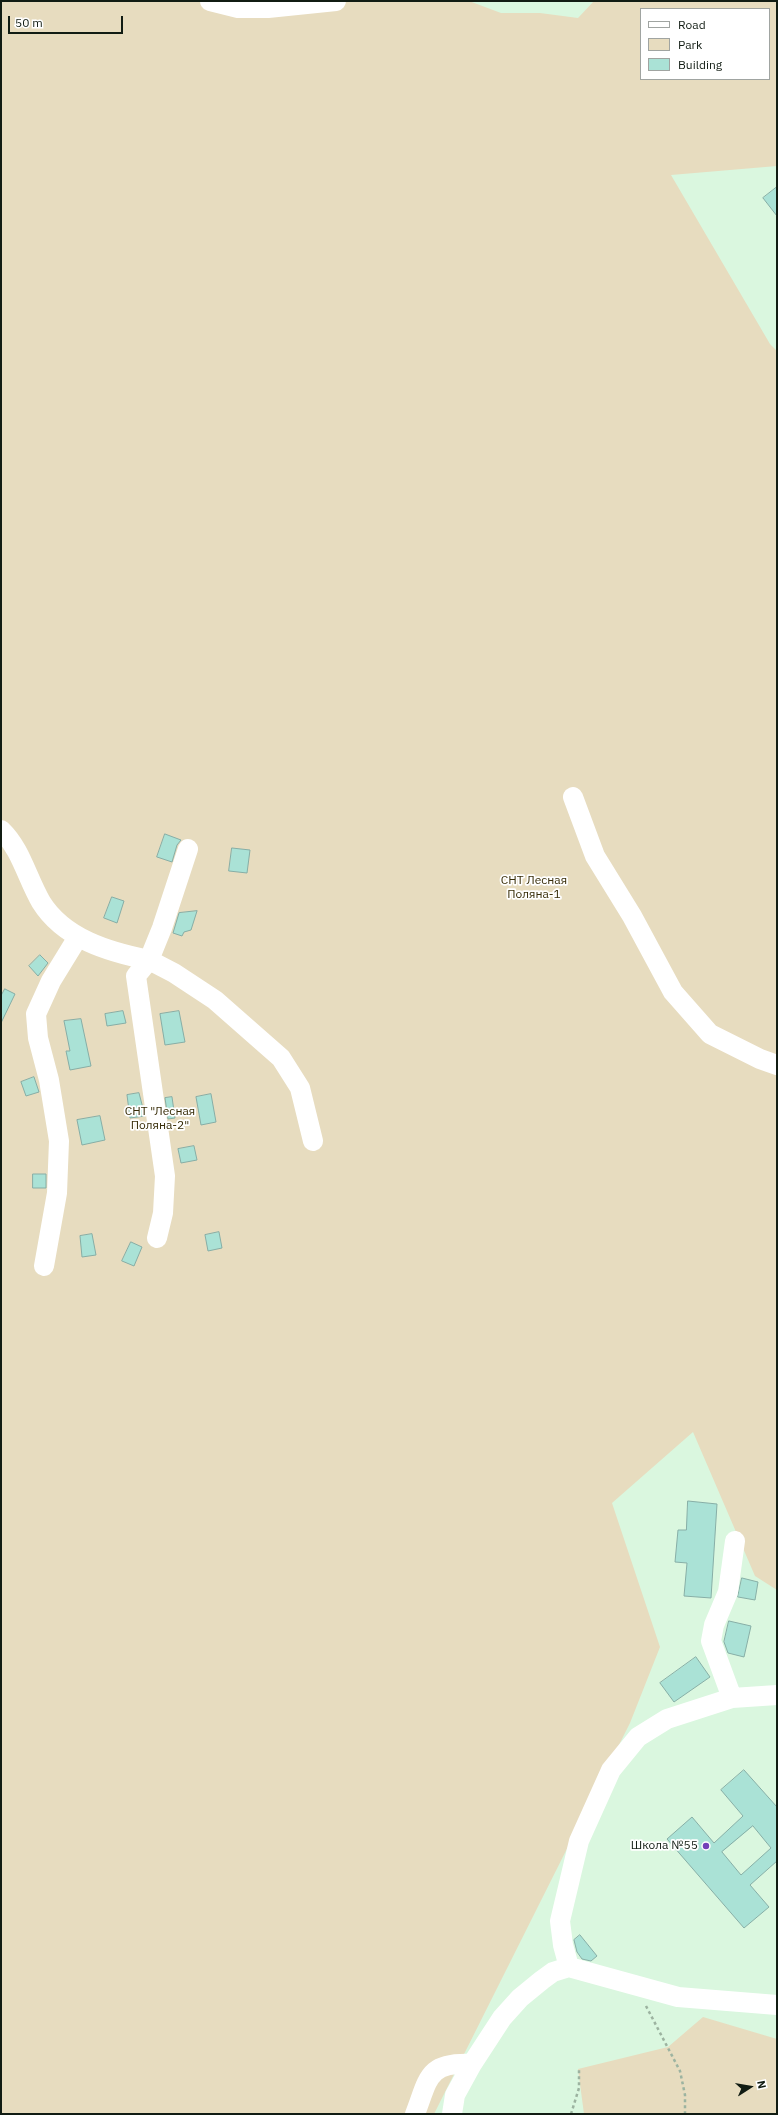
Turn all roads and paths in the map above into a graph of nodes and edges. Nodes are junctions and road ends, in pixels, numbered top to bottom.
1 (210, 1) edge
2 (336, 1) edge
3 (573, 797) dead end
4 (1, 830) edge
5 (188, 849) dead end
6 (78, 937) junction
7 (149, 960) junction
8 (777, 1065) edge
9 (313, 1140) dead end
10 (157, 1238) dead end
11 (44, 1266) dead end
12 (735, 1541) dead end
13 (777, 1695) edge
14 (732, 1698) junction
15 (569, 1967) junction
16 (635, 1987) junction
17 (777, 2005) edge
18 (472, 2064) junction
19 (580, 2068) dead end
20 (415, 2114) edge
21 (452, 2114) edge
22 (571, 2114) edge
23 (685, 2114) edge

1 - 2 street
3 - 8 street
4 - 6 street
5 - 7 street
6 - 7 street
6 - 11 street
7 - 9 street
7 - 10 street
12 - 14 street
13 - 14 street
14 - 15 street
15 - 16 street
15 - 18 street
16 - 17 street
16 - 23 path
18 - 20 street
18 - 21 street
19 - 22 path

